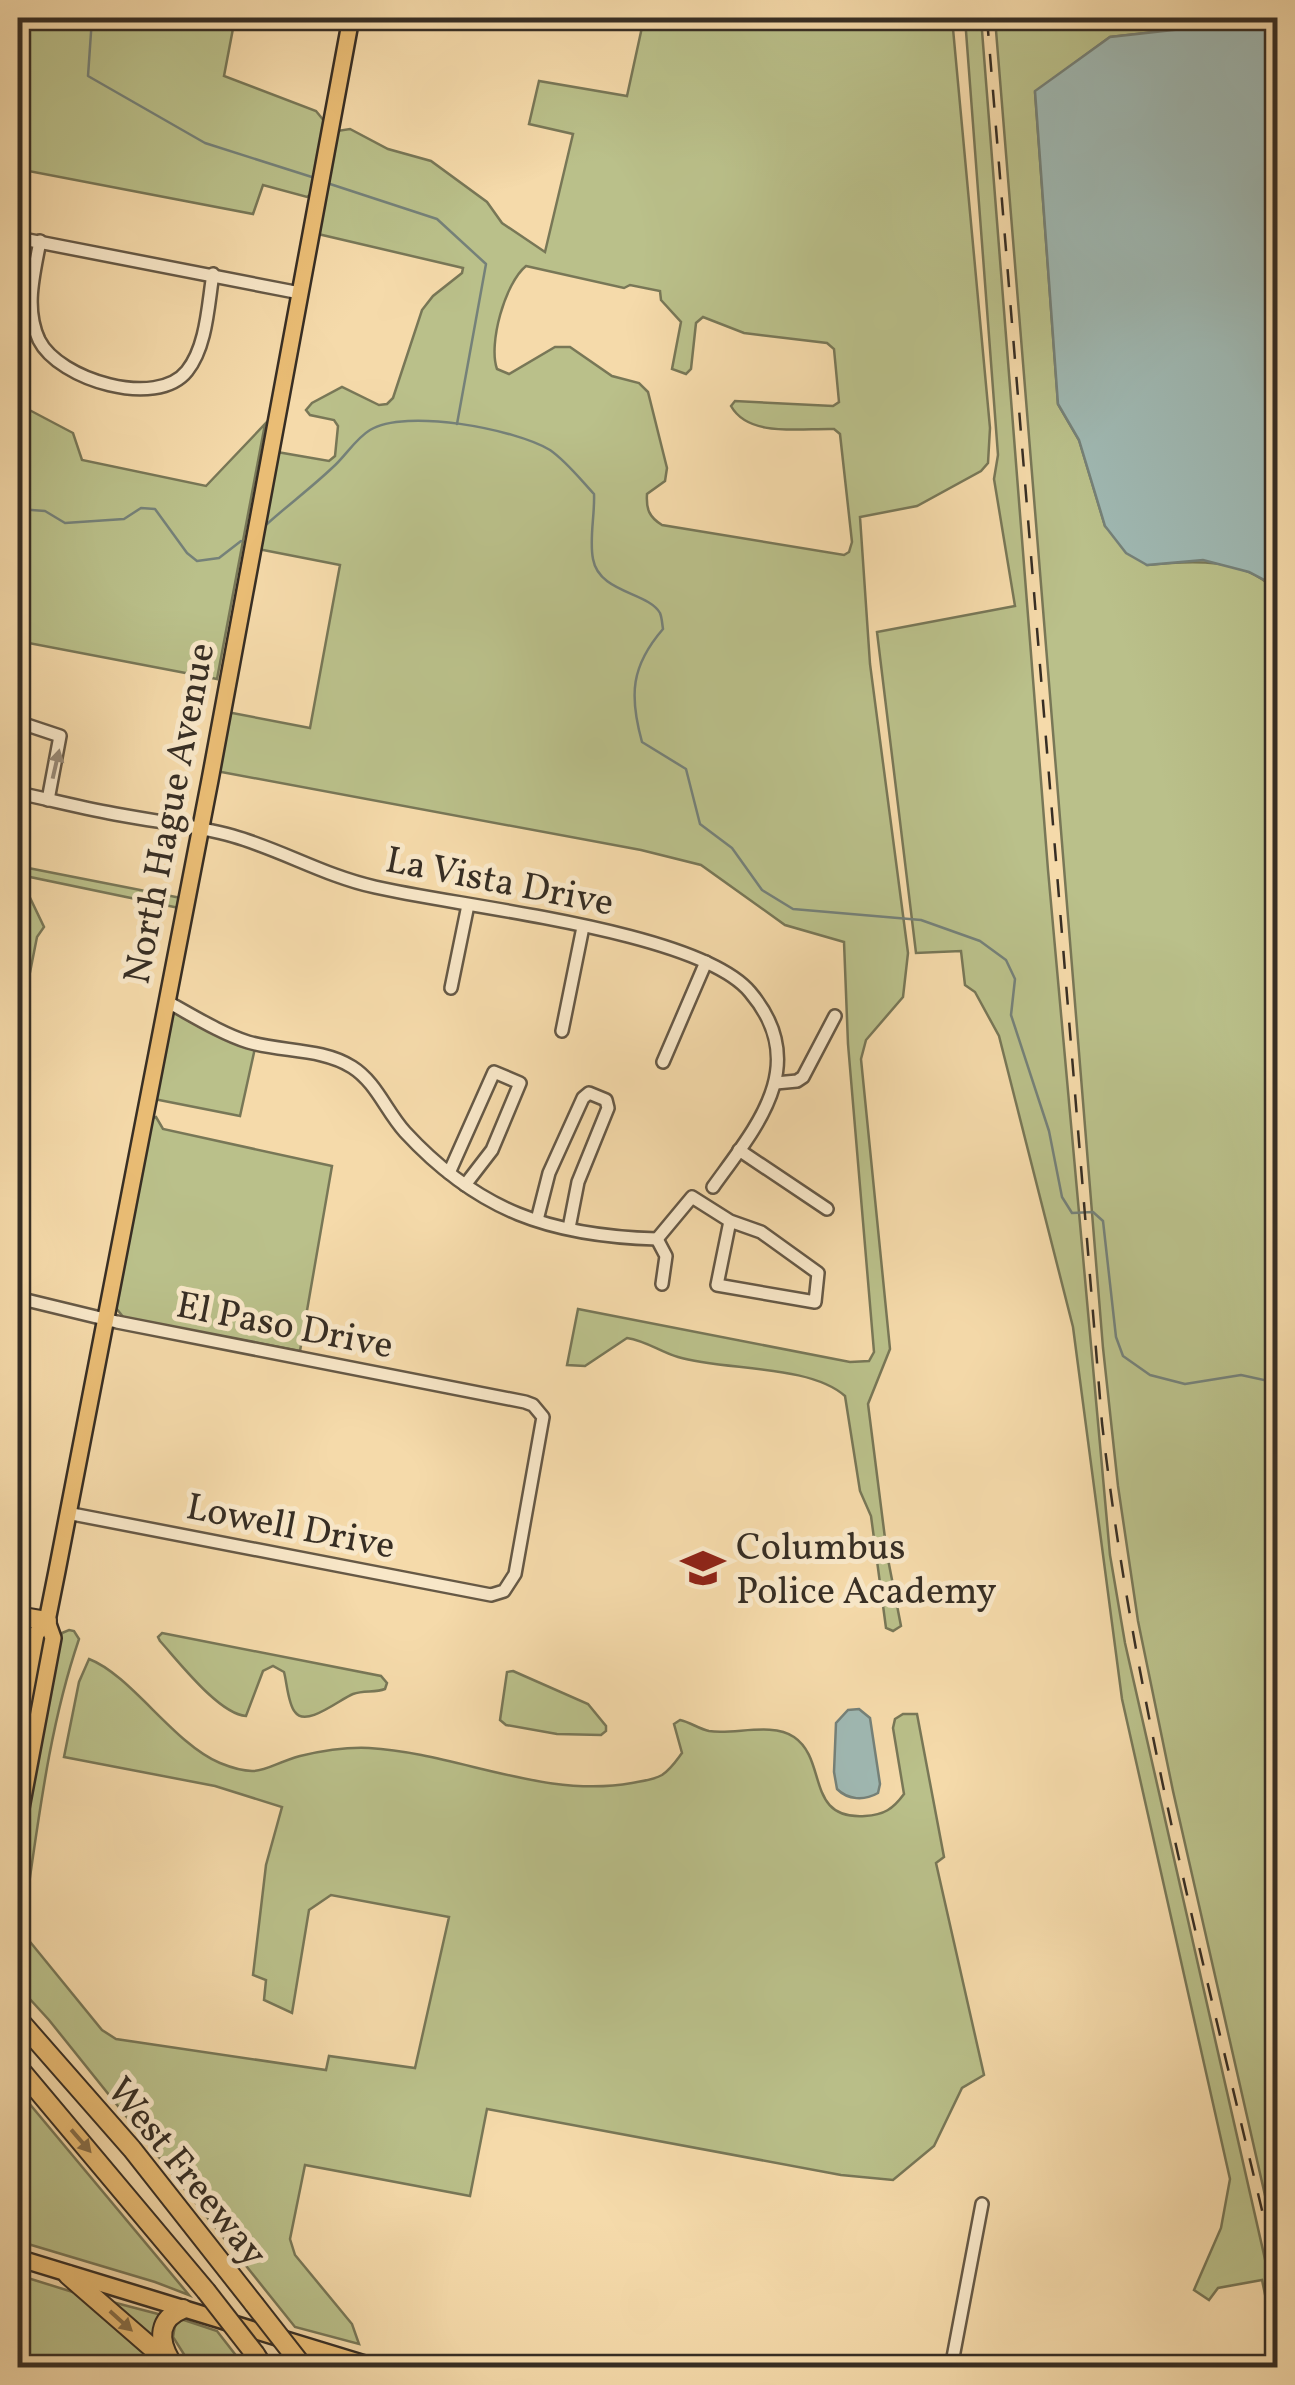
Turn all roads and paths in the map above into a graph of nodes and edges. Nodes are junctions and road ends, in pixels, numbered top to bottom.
1 (351, 18) edge
2 (18, 238) edge
3 (40, 241) junction
4 (213, 274) junction
5 (300, 293) junction
6 (18, 722) edge
7 (18, 793) edge
8 (48, 800) junction
9 (200, 829) junction
10 (468, 905) junction
11 (583, 927) junction
12 (706, 962) junction
13 (451, 988) dead end
14 (166, 1000) junction
15 (836, 1016) dead end
16 (562, 1031) dead end
17 (663, 1062) dead end
18 (776, 1083) junction
19 (740, 1150) junction
20 (449, 1173) junction
21 (465, 1185) junction
22 (713, 1188) dead end
23 (827, 1209) dead end
24 (537, 1220) junction
25 (730, 1221) junction
26 (569, 1228) junction
27 (657, 1239) junction
28 (662, 1284) dead end
29 (18, 1298) edge
30 (104, 1318) junction
31 (67, 1513) junction
32 (504, 1591) joint
33 (18, 1616) edge
34 (47, 1621) junction
35 (18, 1730) edge
36 (18, 1824) edge
37 (18, 2020) edge
38 (18, 2067) edge
39 (982, 2204) dead end
40 (19, 2259) edge
41 (68, 2274) junction
42 (183, 2308) junction
43 (259, 2361) edge
44 (175, 2367) edge
45 (304, 2368) edge
46 (378, 2368) edge
47 (951, 2368) edge

1 - 5 main road, North Hague Avenue
2 - 3 street
3 - 4 street
3 - 4 street
4 - 5 street
5 - 9 main road, North Hague Avenue
8 -> 6 street
7 - 8 street, La Vista Drive
8 - 9 street, La Vista Drive
9 - 10 street, La Vista Drive
9 - 14 main road, North Hague Avenue
10 - 11 street, La Vista Drive
10 - 13 street
11 - 12 street, La Vista Drive
11 - 16 street
12 - 17 street
12 - 18 street, La Vista Drive
14 - 20 street
14 - 30 main road, North Hague Avenue
15 - 18 street
18 - 19 street
19 - 22 street
19 - 23 street
20 - 21 street
20 - 21 street
21 - 24 street
24 - 26 street
24 - 26 street
25 - 25 street
25 - 27 street
26 - 27 street
27 - 28 street
29 - 30 street, El Paso Drive
30 - 31 main road, North Hague Avenue
30 - 32 street, El Paso Drive
31 - 32 street, Lowell Drive
31 - 34 main road, North Hague Avenue
33 - 34 highway
34 - 35 main road, North Hague Avenue
34 - 36 main road, North Hague Avenue
37 - 45 highway, West Freeway, bridge
38 -> 43 highway, West Freeway, bridge
39 - 47 street
40 - 41 main road
41 - 42 main road
41 -> 44 highway
42 - 44 highway
42 - 46 main road

